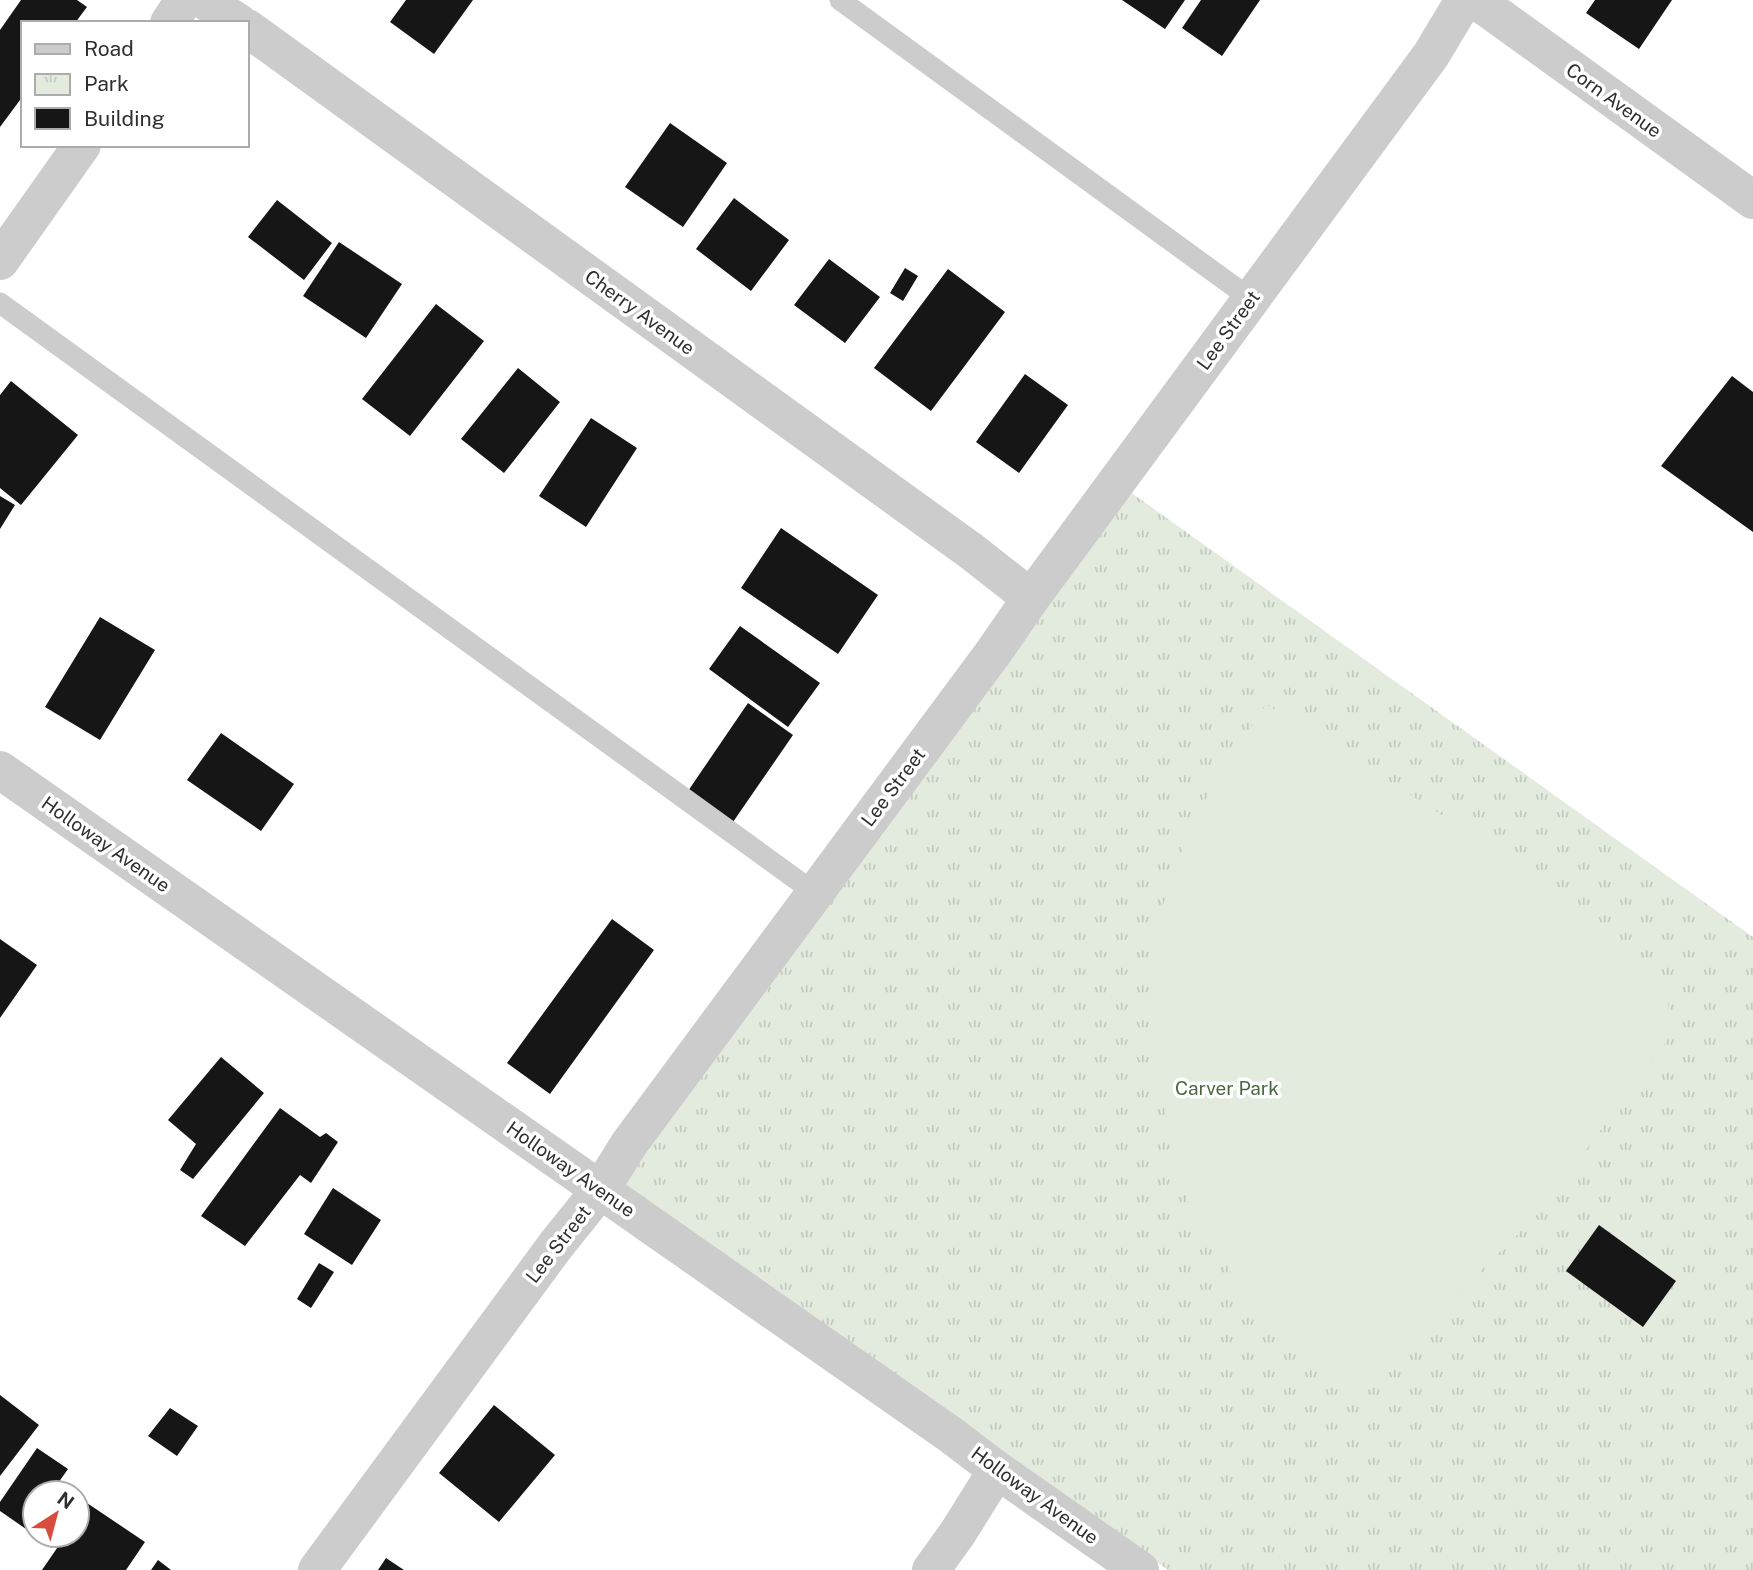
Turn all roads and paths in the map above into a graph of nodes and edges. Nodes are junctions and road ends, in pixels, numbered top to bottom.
1 (184, 0) edge
2 (204, 0) edge
3 (839, 0) edge
4 (1464, 0) edge
5 (1476, 0) edge
6 (170, 21) edge
7 (236, 21) edge
8 (248, 29) edge
9 (81, 147) edge
10 (1753, 200) edge
11 (0, 261) edge
12 (1251, 299) junction
13 (0, 303) edge
14 (1031, 598) junction
15 (0, 770) edge
16 (815, 893) junction
17 (601, 1189) junction
18 (997, 1470) junction
19 (317, 1570) edge
20 (931, 1570) edge
21 (1140, 1570) edge

1 - 6 street
2 - 7 street
3 - 12 lane
4 - 12 street, Lee Street
5 - 10 street, Corn Avenue
8 - 14 street, Cherry Avenue
9 - 11 street
12 - 14 street, Lee Street
13 - 16 lane
14 - 16 street, Lee Street
15 - 17 street, Holloway Avenue
16 - 17 street, Lee Street
17 - 18 street, Holloway Avenue
17 - 19 street, Lee Street
18 - 20 street
18 - 21 street, Holloway Avenue

